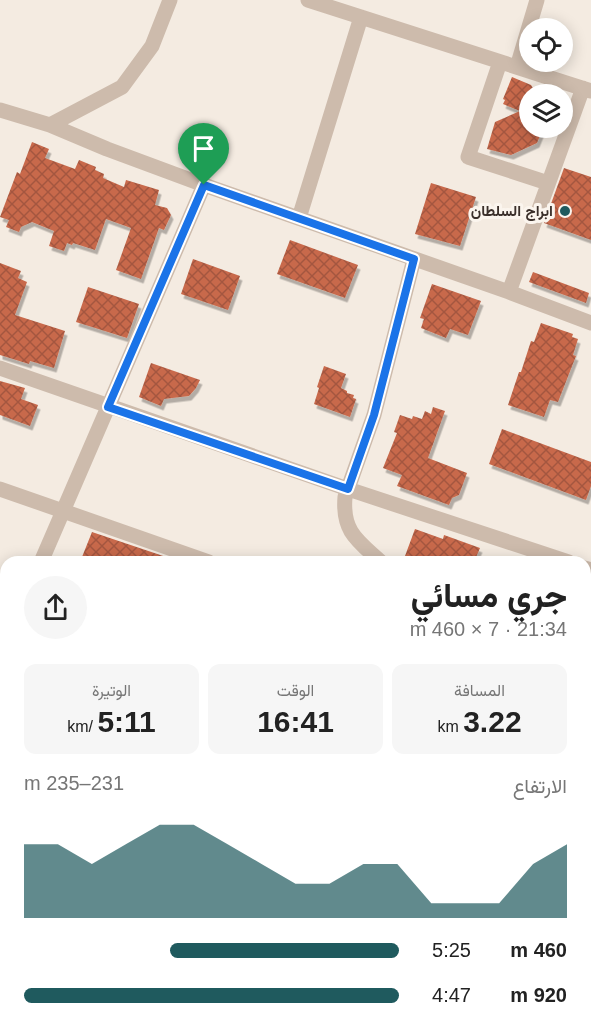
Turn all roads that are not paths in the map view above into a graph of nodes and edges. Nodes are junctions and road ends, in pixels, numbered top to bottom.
1 (170, 0) edge
2 (308, 0) edge
3 (537, 0) edge
4 (361, 17) junction
5 (500, 62) junction
6 (517, 67) junction
7 (587, 89) edge
8 (0, 110) edge
9 (50, 125) junction
10 (548, 183) junction
11 (204, 185) junction
12 (299, 218) junction
13 (414, 259) junction
14 (509, 292) junction
15 (591, 323) edge
16 (0, 368) edge
17 (108, 407) junction
18 (0, 489) edge
19 (348, 489) junction
20 (63, 511) junction
21 (44, 556) edge
22 (192, 556) edge
23 (374, 556) edge
24 (551, 556) edge

1 - 9 street
2 - 4 street
3 - 6 street
4 - 5 street
4 - 12 street
5 - 6 street
5 - 10 street
6 - 7 street
7 - 10 street
8 - 9 street
9 - 11 street
10 - 14 street
11 - 12 street
11 - 17 street
12 - 13 street
13 - 14 street
13 - 19 street
14 - 15 street
16 - 17 street
17 - 19 street
17 - 20 street
18 - 20 street
19 - 23 street
19 - 24 street
20 - 21 street
20 - 22 street

